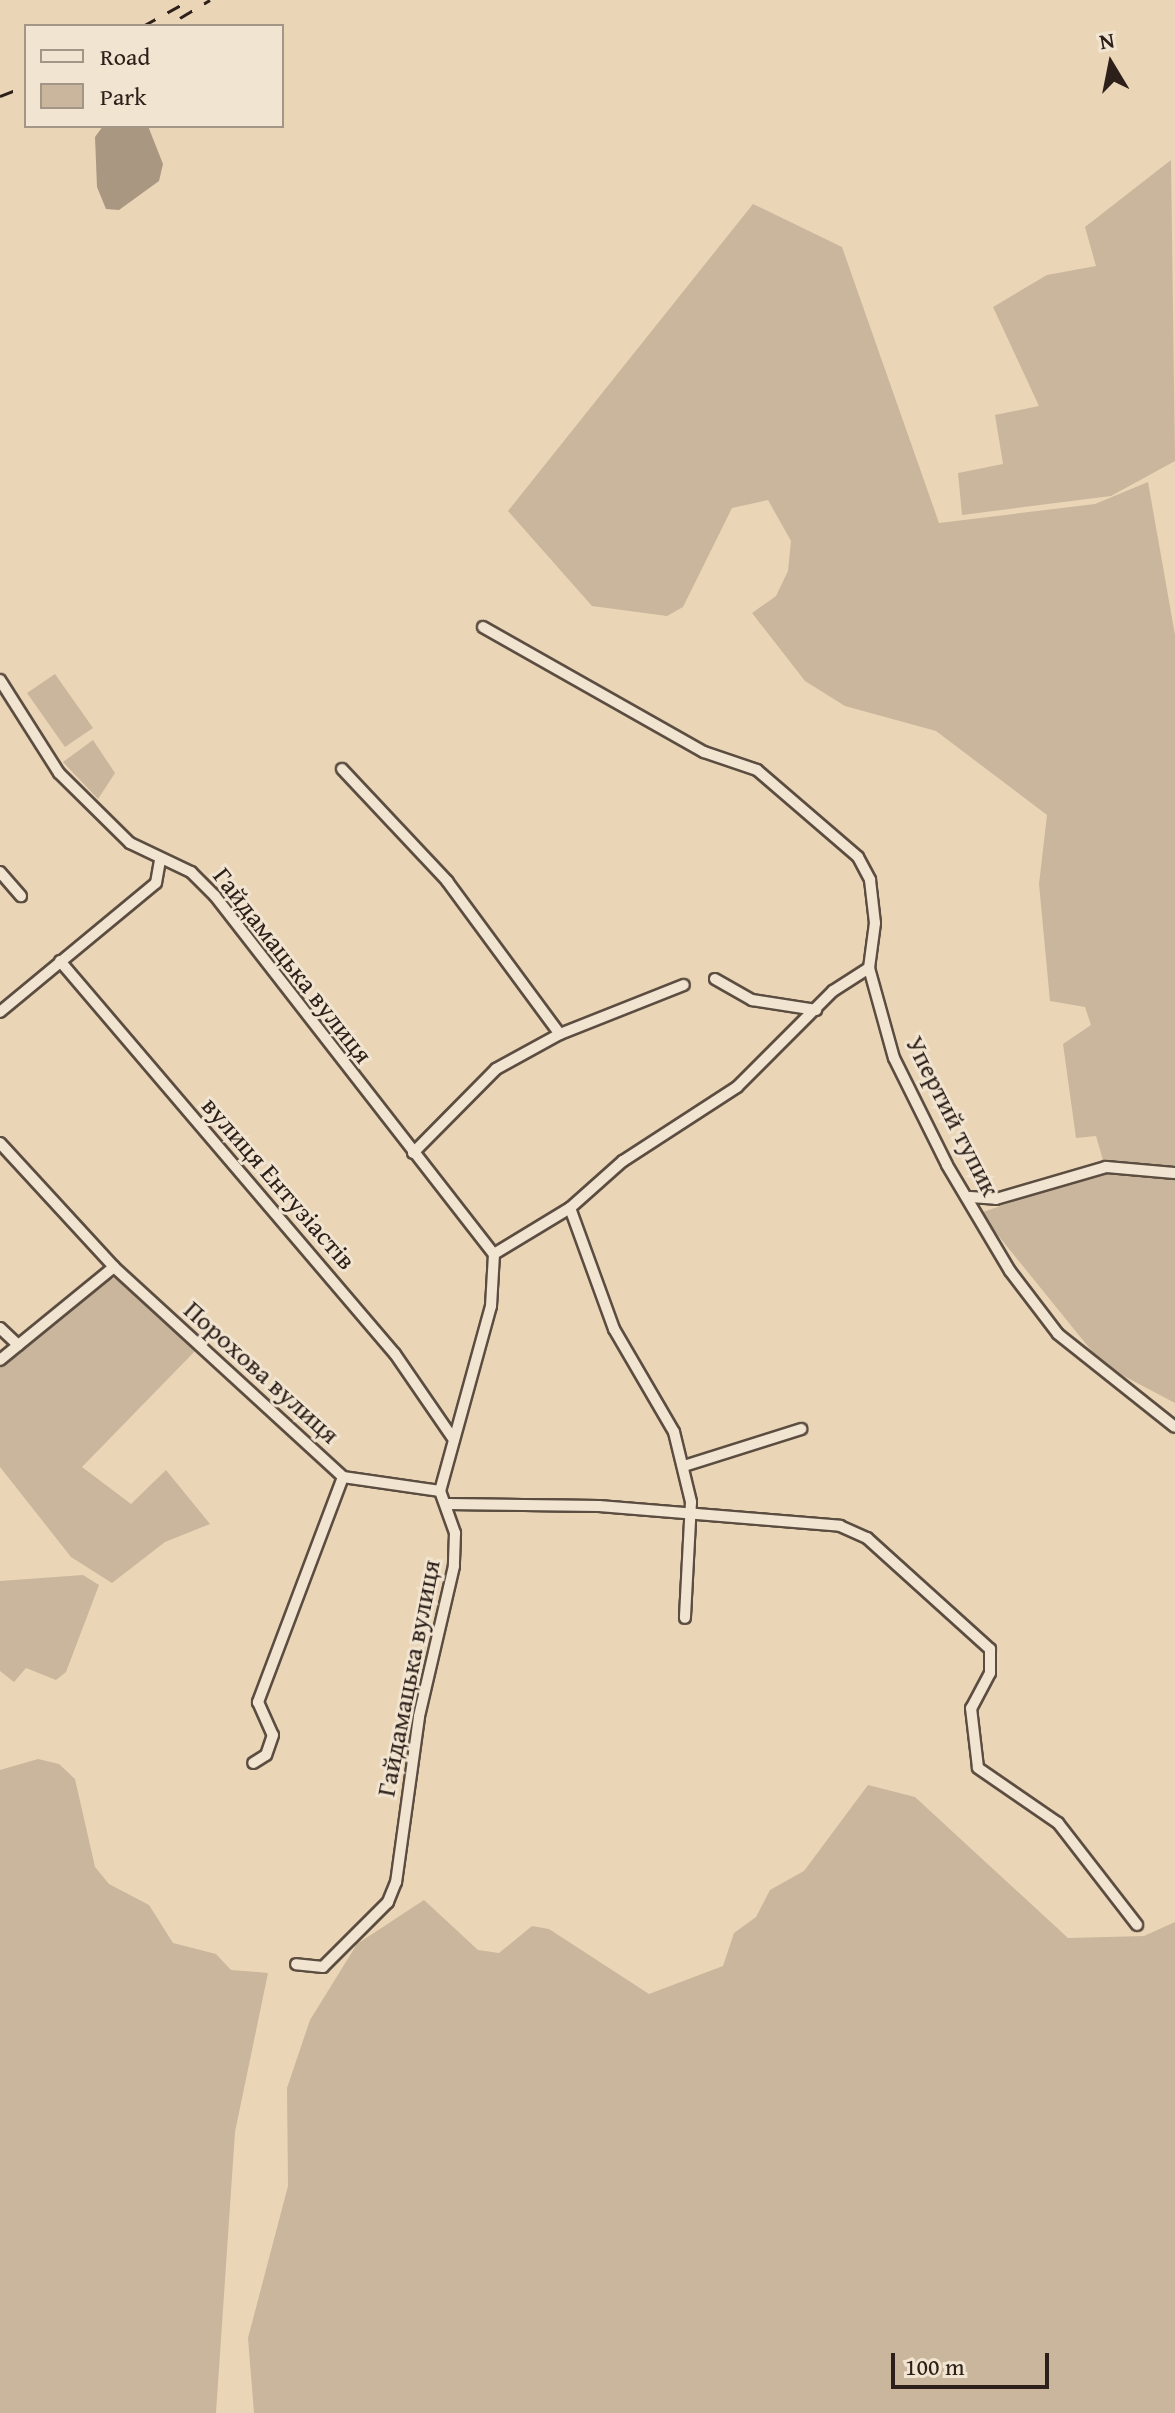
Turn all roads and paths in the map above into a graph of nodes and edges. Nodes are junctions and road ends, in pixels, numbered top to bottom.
1 (483, 627) dead end
2 (0, 680) edge
3 (342, 769) dead end
4 (160, 861) junction
5 (0, 872) edge
6 (21, 896) dead end
7 (60, 961) junction
8 (869, 968) junction
9 (715, 979) dead end
10 (684, 985) dead end
11 (816, 1010) junction
12 (1, 1011) edge
13 (560, 1034) junction
14 (0, 1143) edge
15 (413, 1153) junction
16 (1175, 1173) edge
17 (970, 1197) junction
18 (570, 1208) junction
19 (494, 1254) junction
20 (114, 1267) junction
21 (0, 1328) edge
22 (18, 1345) junction
23 (0, 1360) edge
24 (1175, 1427) edge
25 (801, 1429) dead end
26 (454, 1440) junction
27 (684, 1466) junction
28 (343, 1477) junction
29 (440, 1491) junction
30 (448, 1504) junction
31 (689, 1515) junction
32 (685, 1618) dead end
33 (253, 1763) dead end
34 (1137, 1925) dead end
35 (296, 1964) dead end

1 - 8 street, Упертий тупик
2 - 4 street, Гайдамацька вулиця
3 - 13 street
4 - 7 street
4 - 15 street, Гайдамацька вулиця
5 - 6 street
7 - 12 street
7 - 26 street, вулиця Ентузіастів
8 - 11 street
8 - 17 street, Упертий тупик
9 - 11 street
10 - 13 street
11 - 18 street
13 - 15 street
14 - 20 street, Порохова вулиця
15 - 19 street, Гайдамацька вулиця
16 - 17 street
17 - 24 street, Упертий тупик
18 - 19 street
18 - 27 street
19 - 26 street
20 - 22 street
20 - 28 street, Порохова вулиця
21 - 22 street
22 - 23 street
25 - 27 street
26 - 29 street
27 - 31 street
28 - 29 street
28 - 33 street, Порохова вулиця
29 - 30 street, Гайдамацька вулиця
30 - 31 street
30 - 35 street, Гайдамацька вулиця
31 - 32 street
31 - 34 street

